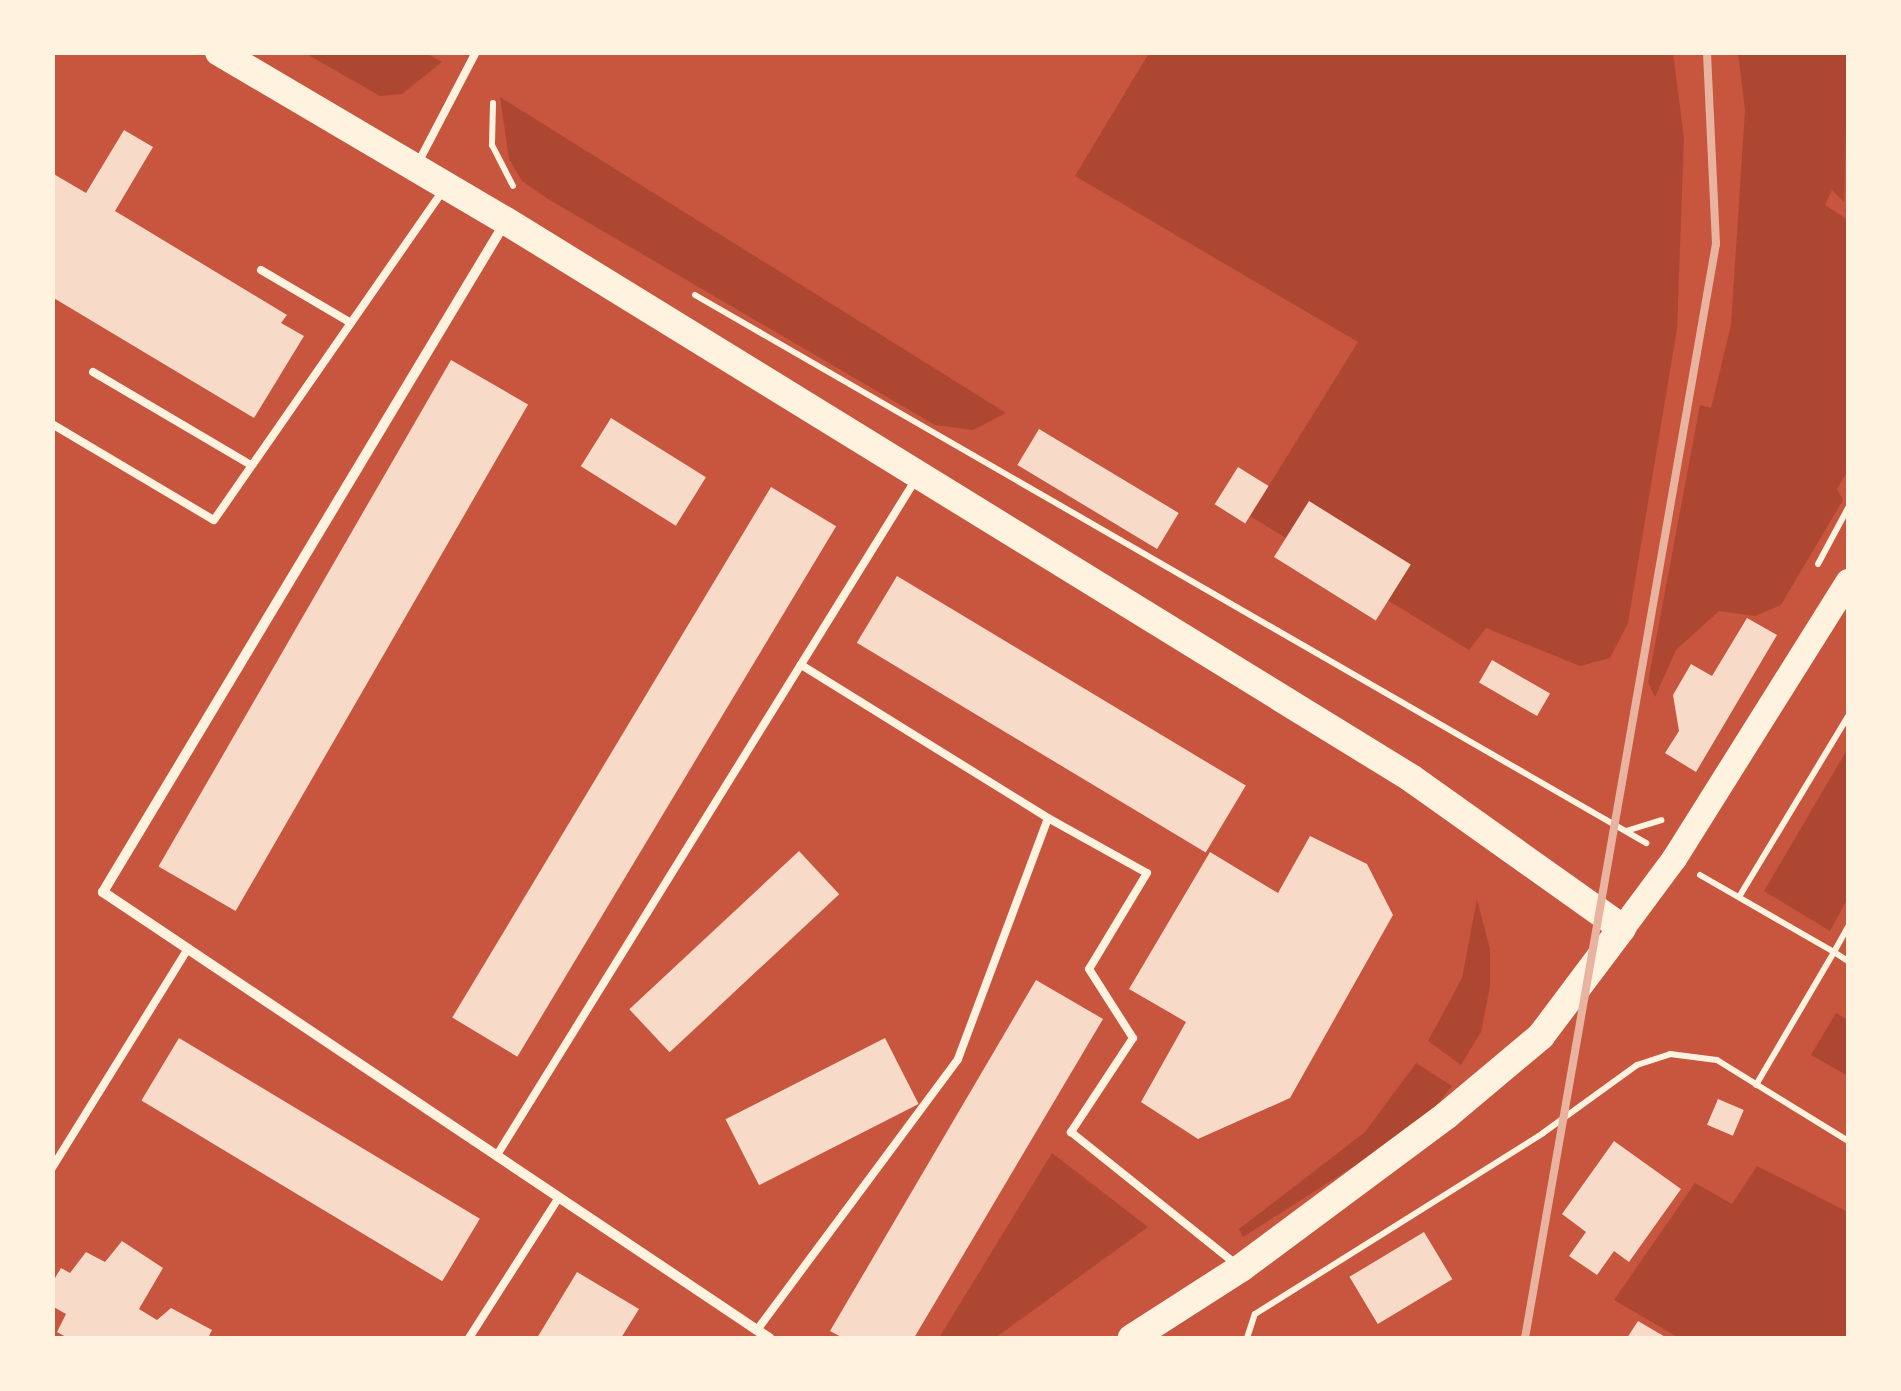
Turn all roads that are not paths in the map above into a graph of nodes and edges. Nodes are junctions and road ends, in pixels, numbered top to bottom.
1 (219, 52) edge
2 (476, 52) edge
3 (416, 168) junction
4 (446, 188) junction
5 (506, 221) junction
6 (261, 270) dead end
7 (350, 323) junction
8 (93, 372) dead end
9 (52, 424) edge
10 (252, 466) junction
11 (918, 475) junction
12 (1848, 580) edge
13 (801, 665) junction
14 (1048, 818) junction
15 (1622, 928) junction
16 (188, 949) junction
17 (497, 1156) junction
18 (52, 1168) edge
19 (559, 1197) junction
20 (1240, 1268) junction
21 (757, 1330) junction
22 (469, 1338) edge
23 (769, 1338) edge
24 (1132, 1338) edge

1 - 3 highway
2 - 3 lane
3 - 4 highway
4 - 5 highway
4 - 7 lane
5 - 11 highway
5 - 16 street
6 - 7 lane
7 - 10 lane
8 - 10 lane
9 - 10 lane
11 - 13 lane
11 - 15 highway
12 - 15 main road
13 - 14 lane
13 - 17 lane
14 - 20 lane
14 - 21 lane
15 - 20 highway
16 - 17 street
16 - 18 lane
17 - 19 street
19 - 21 street
19 - 22 lane
20 - 24 highway
21 - 23 street

